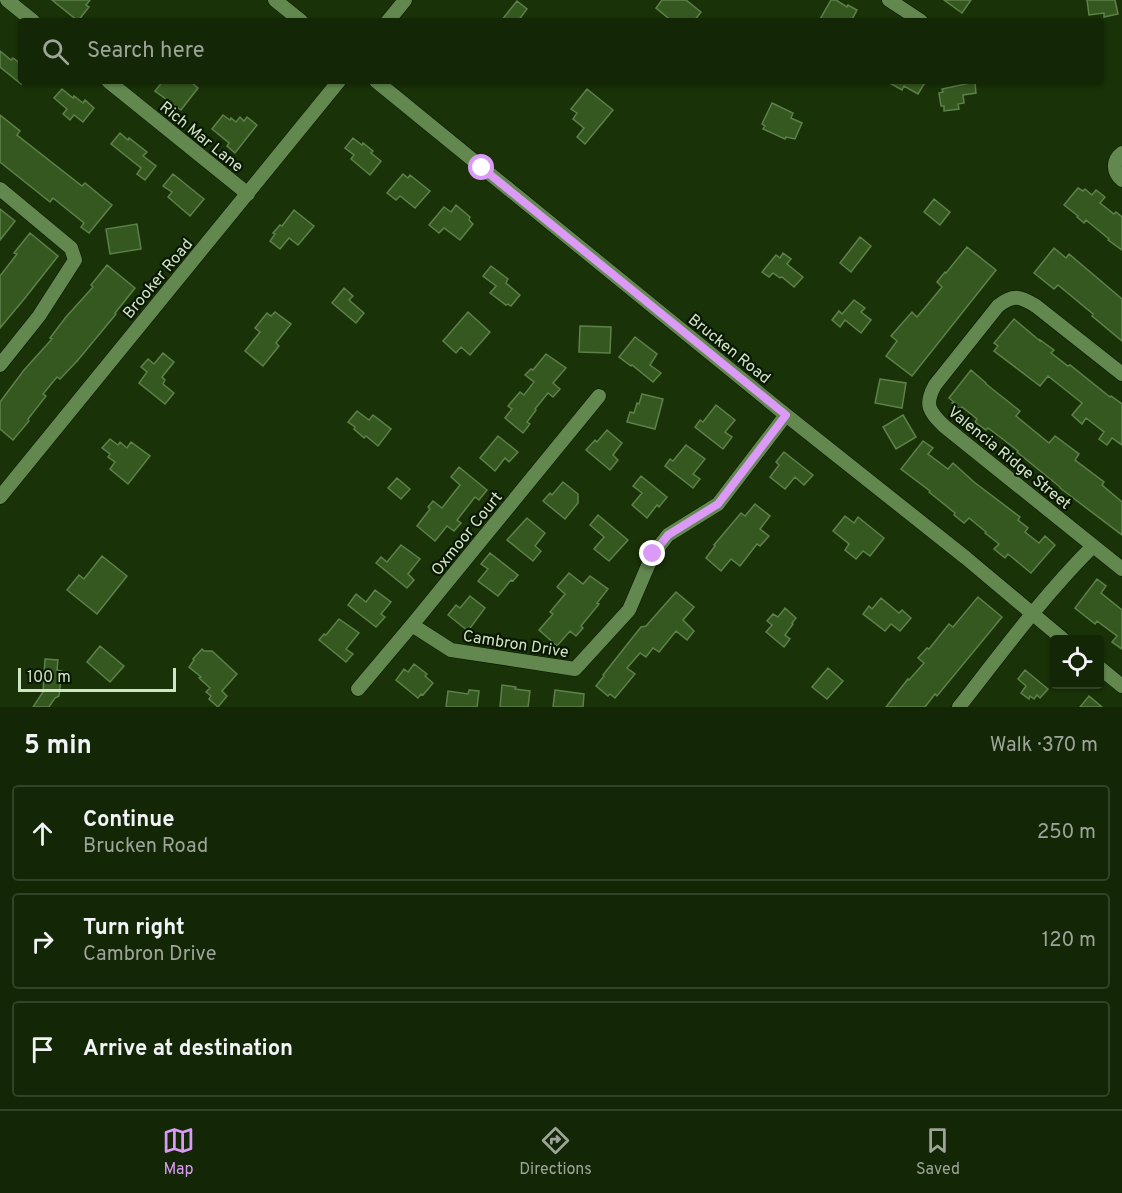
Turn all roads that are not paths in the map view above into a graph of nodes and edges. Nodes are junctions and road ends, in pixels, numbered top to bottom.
1 (7, 0) edge
2 (275, 0) edge
3 (405, 0) edge
4 (889, 0) edge
5 (29, 18) edge
6 (297, 18) edge
7 (390, 18) edge
8 (916, 18) edge
9 (112, 84) edge
10 (337, 84) edge
11 (380, 84) edge
12 (1122, 153) edge
13 (1122, 180) edge
14 (0, 189) edge
15 (248, 194) junction
16 (0, 364) edge
17 (1122, 374) edge
18 (599, 396) dead end
19 (786, 415) junction
20 (1, 494) edge
21 (1093, 546) junction
22 (1122, 569) edge
23 (1032, 614) junction
24 (412, 626) junction
25 (1059, 635) edge
26 (1104, 671) edge
27 (1122, 686) edge
28 (358, 689) dead end
29 (959, 707) edge

1 - 5 street
2 - 6 street
3 - 7 street
4 - 8 street
9 - 15 street, Rich Mar Lane
10 - 15 street, Brooker Road
11 - 19 street, Brucken Road
12 - 13 street
14 - 16 street
15 - 20 street, Brooker Road
17 - 21 street, Valencia Ridge Street
18 - 24 street, Oxmoor Court
19 - 23 street, Brucken Road
19 - 24 street, Cambron Drive
21 - 22 street, Valencia Ridge Street
21 - 23 street
23 - 25 street, Brucken Road
23 - 29 street
24 - 28 street, Oxmoor Court
26 - 27 street

